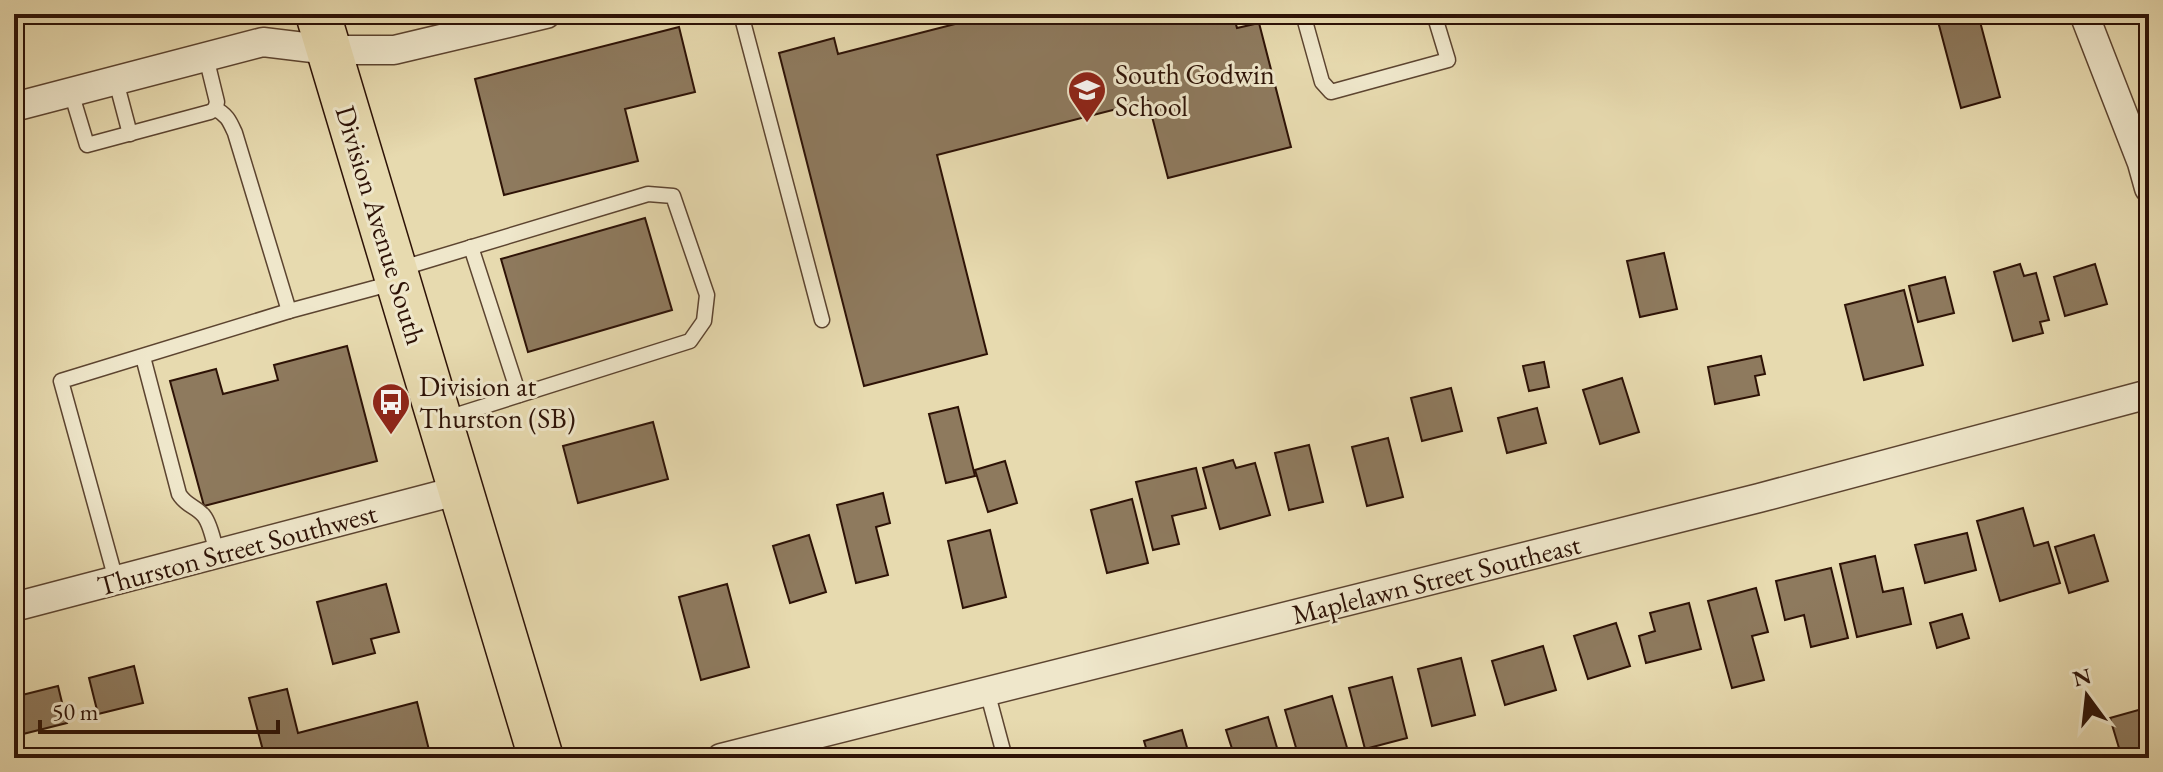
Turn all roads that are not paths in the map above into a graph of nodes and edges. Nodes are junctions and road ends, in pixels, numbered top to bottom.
1 (546, 14) edge
2 (741, 14) edge
3 (1303, 14) edge
4 (1434, 14) edge
5 (2084, 14) edge
6 (323, 32) edge
7 (206, 57) junction
8 (116, 81) junction
9 (71, 92) junction
10 (14, 107) edge
11 (215, 109) junction
12 (130, 134) junction
13 (2149, 188) edge
14 (471, 247) junction
15 (395, 276) junction
16 (289, 311) junction
17 (822, 320) dead end
18 (143, 357) junction
19 (2149, 394) edge
20 (519, 395) junction
21 (439, 420) junction
22 (460, 490) junction
23 (217, 554) junction
24 (116, 580) junction
25 (14, 607) edge
26 (987, 691) junction
27 (541, 758) edge
28 (721, 758) edge
29 (1005, 758) edge

1 - 6 street
2 - 17 lane
3 - 4 lane
5 - 13 street
6 - 7 street
6 - 15 main road, Division Avenue South
7 - 8 street
7 - 11 lane
8 - 9 street
8 - 12 lane
9 - 10 street
9 - 12 lane
11 - 12 lane
11 - 16 lane
14 - 15 lane
14 - 20 lane
14 - 20 lane
15 - 16 lane
15 - 21 main road, Division Avenue South
16 - 18 lane
18 - 23 lane
18 - 24 lane
19 - 26 street, Maplelawn Street Southeast
20 - 21 lane
21 - 22 main road, Division Avenue South
22 - 23 street, Thurston Street Southwest
22 - 27 main road, Division Avenue South
23 - 24 street, Thurston Street Southwest
24 - 25 street, Thurston Street Southwest
26 - 28 street, Maplelawn Street Southeast
26 - 29 lane

